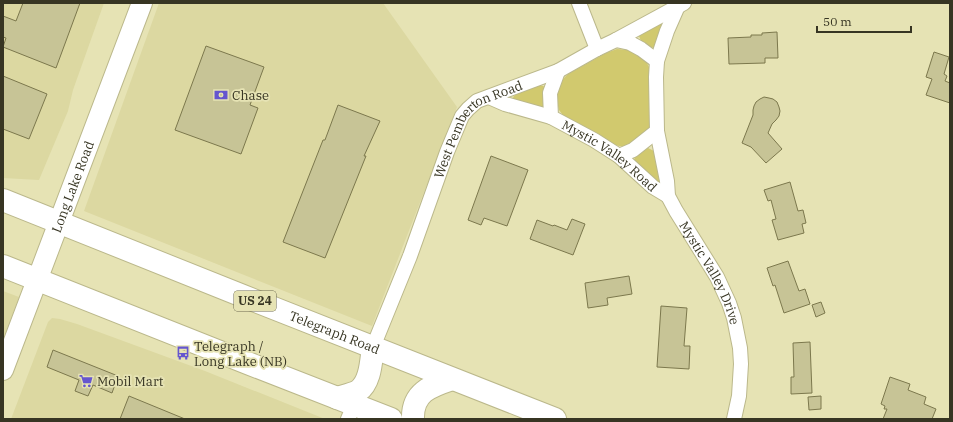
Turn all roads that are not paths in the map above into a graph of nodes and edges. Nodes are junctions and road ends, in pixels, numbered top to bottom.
1 (142, 3) edge
2 (579, 3) edge
3 (681, 4) edge
4 (616, 40) junction
5 (597, 48) junction
6 (657, 60) junction
7 (558, 71) junction
8 (489, 97) junction
9 (551, 118) junction
10 (657, 131) junction
11 (619, 156) junction
12 (668, 196) junction
13 (3, 200) edge
14 (59, 222) junction
15 (3, 266) edge
16 (38, 280) junction
17 (373, 346) junction
18 (3, 370) edge
19 (452, 379) junction
20 (347, 407) edge
21 (391, 419) edge
22 (413, 419) edge
23 (555, 419) edge
24 (734, 419) edge

1 - 14 main road, Long Lake Road
2 - 5 street
3 - 4 street, West Pemberton Road
3 - 6 street, Mystic Valley Drive
4 - 5 street, West Pemberton Road
4 - 6 street
5 - 7 street, West Pemberton Road
6 - 10 street, Mystic Valley Drive
7 - 8 street, West Pemberton Road
7 - 9 street, Mystic Valley Road
8 - 9 street, Mystic Valley Road
8 - 17 street, West Pemberton Road
9 - 11 street, Mystic Valley Road
10 - 11 street
10 - 12 street, Mystic Valley Drive
11 - 12 street, Mystic Valley Road
12 - 24 street, Mystic Valley Drive
13 - 14 highway, Telegraph Road / US 24
14 - 16 main road, Long Lake Road
14 - 17 highway, Telegraph Road / US 24
15 - 16 highway
16 - 18 main road, Long Lake Road
16 - 20 highway
17 - 19 highway, Telegraph Road / US 24
17 - 20 highway
19 - 22 highway
19 - 23 highway, Telegraph Road / US 24
20 - 21 highway

